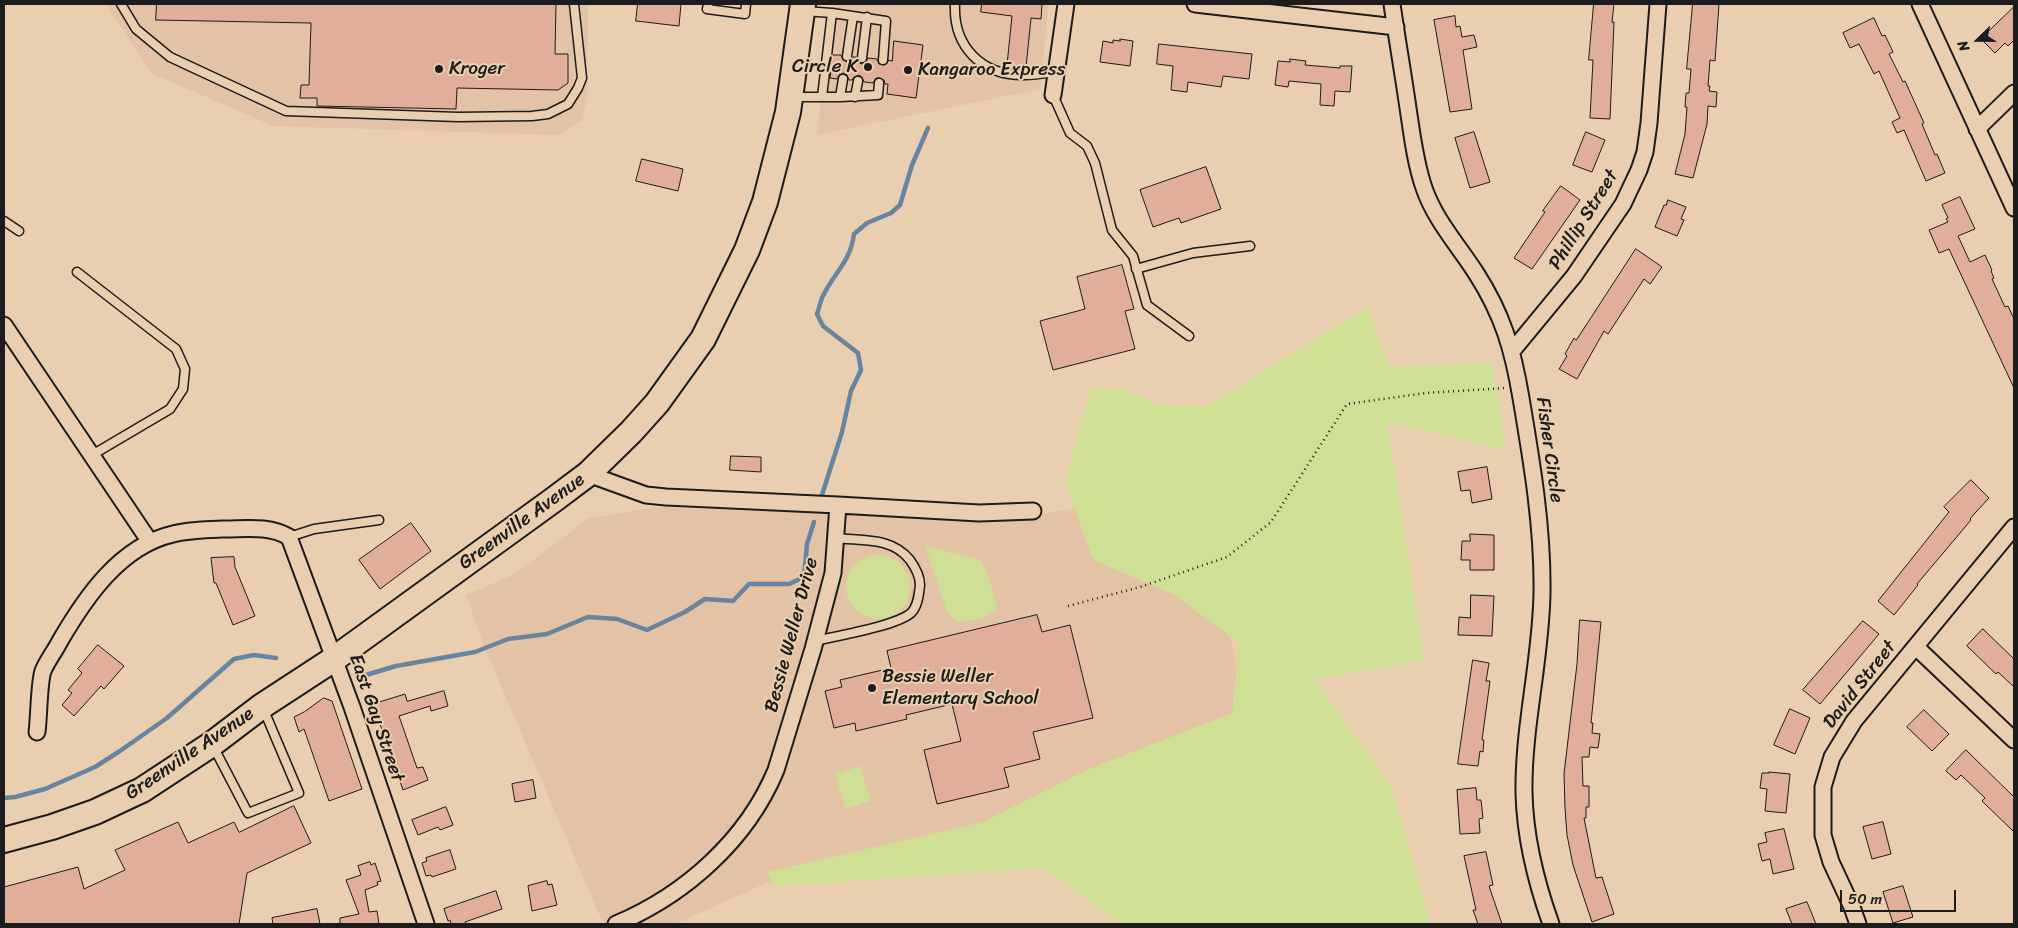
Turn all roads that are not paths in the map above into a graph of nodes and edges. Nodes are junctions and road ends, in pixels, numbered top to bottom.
1 (121, 4) edge
2 (574, 4) edge
3 (708, 4) edge
4 (746, 4) edge
5 (955, 4) edge
6 (1066, 4) edge
7 (1196, 4) edge
8 (1392, 4) edge
9 (1658, 4) edge
10 (1920, 4) edge
11 (803, 7) edge
12 (832, 13) junction
13 (853, 16) junction
14 (867, 17) junction
15 (1396, 27) junction
16 (847, 56) dead end
17 (862, 58) dead end
18 (883, 60) dead end
19 (1056, 72) junction
20 (843, 79) dead end
21 (858, 81) dead end
22 (879, 84) dead end
23 (2014, 93) edge
24 (1053, 95) joint
25 (791, 97) junction
26 (822, 97) junction
27 (855, 97) junction
28 (840, 98) junction
29 (1977, 129) junction
30 (2014, 208) edge
31 (4, 221) edge
32 (19, 232) dead end
33 (1250, 246) dead end
34 (1136, 269) junction
35 (77, 272) dead end
36 (4, 325) edge
37 (1189, 336) dead end
38 (1512, 350) junction
39 (92, 455) junction
40 (588, 474) junction
41 (838, 504) junction
42 (1033, 511) dead end
43 (379, 520) dead end
44 (2014, 527) edge
45 (284, 534) junction
46 (836, 538) junction
47 (150, 542) junction
48 (815, 641) junction
49 (1916, 647) junction
50 (334, 659) junction
51 (262, 706) junction
52 (38, 732) dead end
53 (2014, 740) edge
54 (212, 744) junction
55 (4, 840) edge
56 (426, 924) edge
57 (616, 924) edge
58 (1551, 924) edge
59 (1858, 924) edge

1 - 2 lane
3 - 4 lane
5 - 19 lane
6 - 19 street
7 - 15 street
8 - 15 street, Fisher Circle
9 - 38 street, Phillip Street
10 - 29 street
11 - 12 lane
11 - 25 main road, Greenville Avenue
12 - 13 lane
12 - 26 lane
13 - 14 lane
13 - 16 lane
14 - 17 lane
14 - 18 lane
15 - 38 street, Fisher Circle
19 - 24 street
20 - 28 lane
21 - 27 lane
22 - 27 lane
23 - 29 street
24 - 34 lane
25 - 26 lane
25 - 40 main road, Greenville Avenue
26 - 28 lane
27 - 28 lane
29 - 30 street
31 - 32 lane
33 - 34 lane
34 - 37 lane
35 - 39 lane
36 - 39 street
38 - 58 street, Fisher Circle
39 - 47 street
40 - 41 street
40 - 50 main road, Greenville Avenue
41 - 42 street
41 - 46 street, Bessie Weller Drive
43 - 45 lane
44 - 49 street, David Street
45 - 47 street
45 - 50 street, East Gay Street
46 - 48 street, Bessie Weller Drive
46 - 48 lane
47 - 52 street
48 - 57 street, Bessie Weller Drive
49 - 53 street
49 - 59 street, David Street
50 - 51 main road, Greenville Avenue
50 - 56 street, East Gay Street
51 - 54 main road, Greenville Avenue
51 - 54 lane
54 - 55 main road, Greenville Avenue

